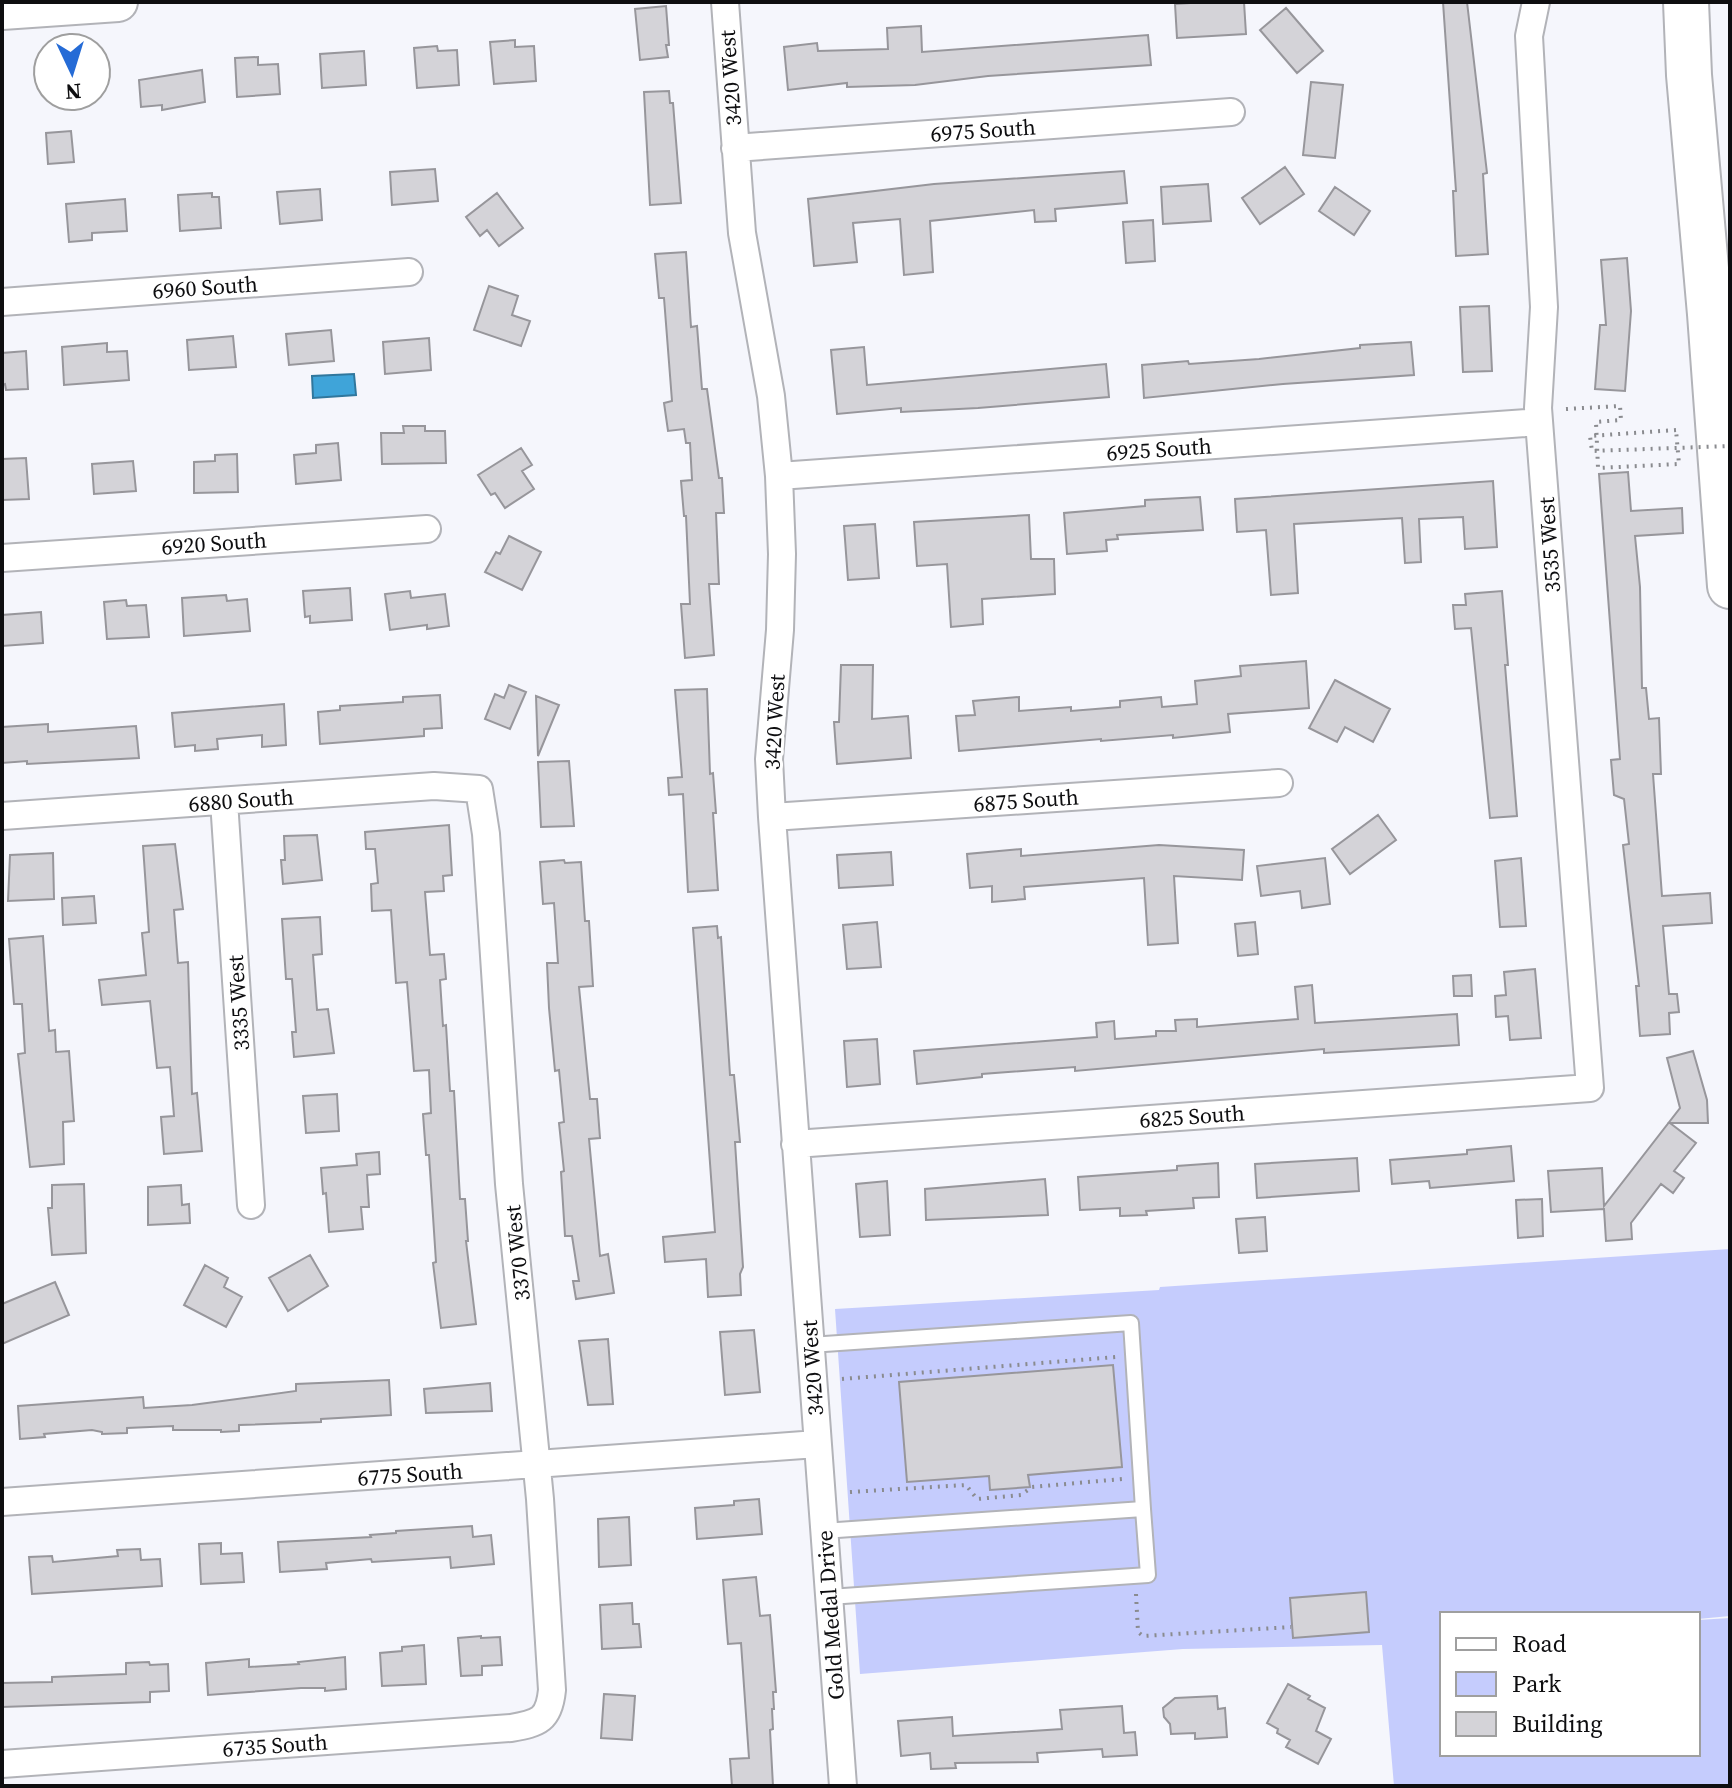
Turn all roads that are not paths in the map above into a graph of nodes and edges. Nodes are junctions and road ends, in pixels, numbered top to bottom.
1 (103, 2) edge
2 (118, 2) edge
3 (725, 2) edge
4 (1536, 2) edge
5 (1662, 2) edge
6 (1686, 2) edge
7 (2, 10) edge
8 (1231, 112) dead end
9 (1694, 130) junction
10 (735, 148) junction
11 (409, 272) dead end
12 (2, 302) edge
13 (1539, 422) junction
14 (779, 476) junction
15 (427, 529) dead end
16 (2, 558) edge
17 (1730, 586) edge
18 (1279, 783) dead end
19 (479, 789) joint
20 (224, 801) junction
21 (2, 816) edge
22 (772, 817) junction
23 (1590, 1088) joint
24 (795, 1144) junction
25 (251, 1205) dead end
26 (810, 1345) junction
27 (817, 1444) junction
28 (535, 1465) junction
29 (2, 1502) edge
30 (1143, 1509) junction
31 (823, 1531) junction
32 (829, 1597) junction
33 (545, 1716) joint
34 (2, 1764) edge
35 (843, 1786) edge

1 - 2 main road
1 - 7 main road
3 - 10 street, 3420 West
4 - 13 street, 3535 West
5 - 9 highway
6 - 9 highway
8 - 10 street, 6975 South
9 - 17 highway
10 - 14 street, 3420 West
11 - 12 street, 6960 South
13 - 14 street, 6925 South
13 - 23 street, 3535 West
14 - 22 street, 3420 West
15 - 16 street, 6920 South
18 - 22 street, 6875 South
19 - 20 street, 6880 South
19 - 28 street, 3370 West
20 - 21 street, 6880 South
20 - 25 street, 3335 West
22 - 24 street, 3420 West
23 - 24 street, 6825 South
24 - 26 street, 3420 West
26 - 27 street, 3420 West
26 - 30 lane
27 - 28 street, 6775 South
27 - 31 street, Gold Medal Drive
28 - 29 street, 6775 South
28 - 33 street, 3370 West
30 - 31 lane
30 - 32 lane
31 - 32 street, Gold Medal Drive
32 - 35 street, Gold Medal Drive
33 - 34 street, 6735 South

